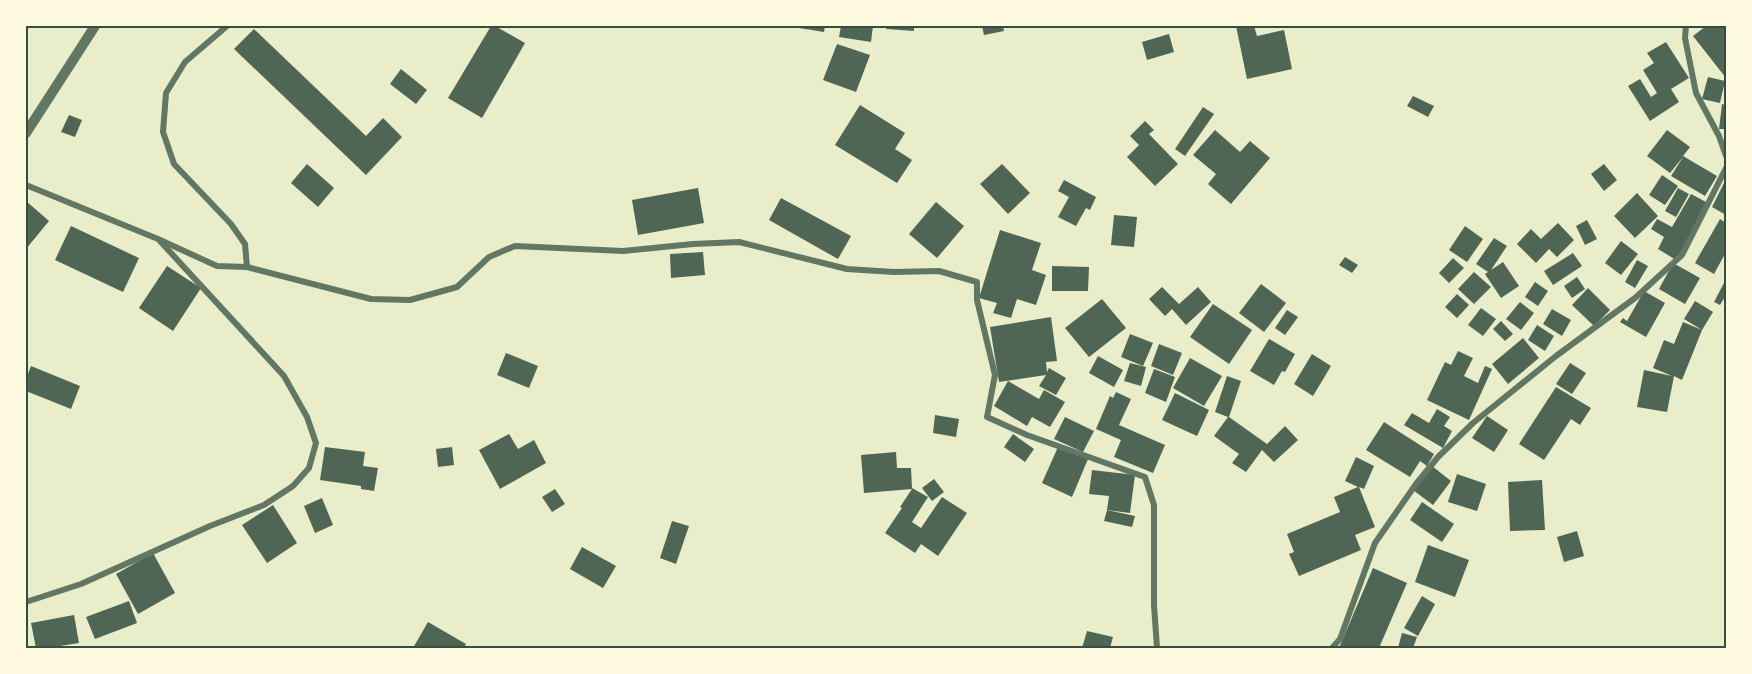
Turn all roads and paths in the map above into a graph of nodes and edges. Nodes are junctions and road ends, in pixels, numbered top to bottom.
1 (95, 26) edge
2 (227, 26) edge
3 (1686, 26) edge
4 (26, 133) edge
5 (1726, 156) edge
6 (1726, 168) edge
7 (26, 184) edge
8 (158, 238) junction
9 (247, 267) junction
10 (26, 602) edge
11 (1157, 648) edge
12 (1332, 648) edge

1 - 4 street
2 - 9 street
3 - 5 street
6 - 12 street
7 - 8 street
8 - 9 street
8 - 10 street
9 - 11 street

